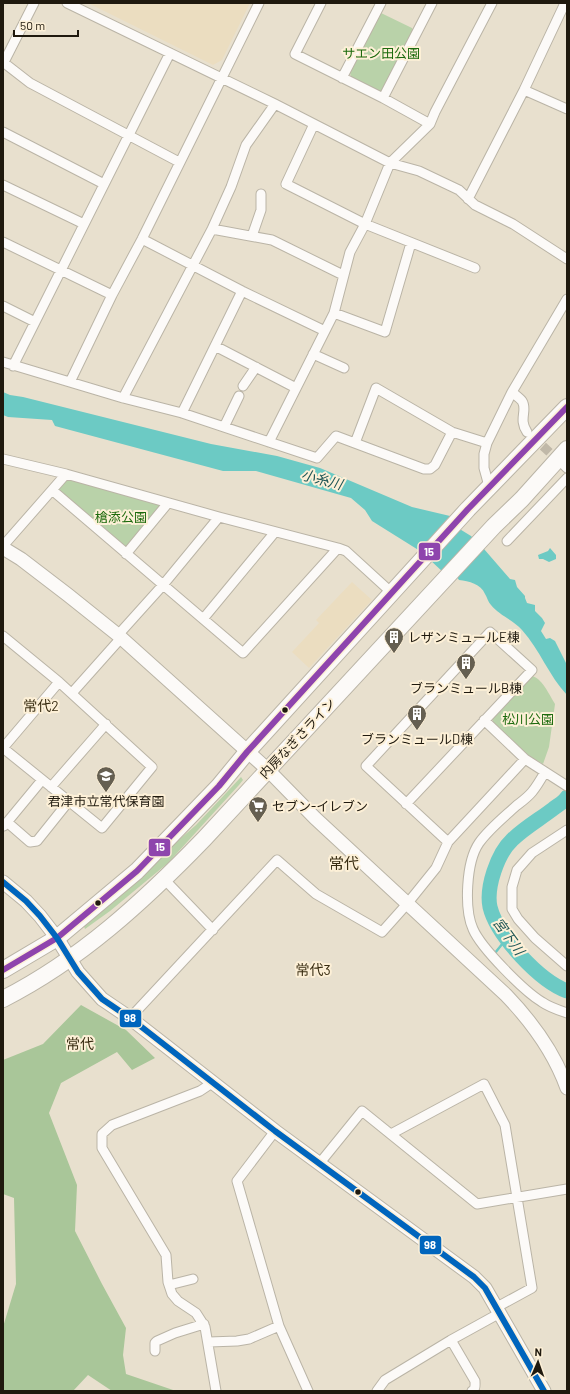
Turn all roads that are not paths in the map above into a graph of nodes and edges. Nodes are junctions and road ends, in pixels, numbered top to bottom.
1 (34, 3) edge
2 (67, 3) edge
3 (259, 3) edge
4 (320, 3) edge
5 (381, 3) edge
6 (432, 3) edge
7 (491, 3) edge
8 (565, 3) edge
9 (170, 53) junction
10 (3, 63) edge
11 (221, 78) junction
12 (342, 78) junction
13 (524, 90) junction
14 (383, 98) junction
15 (275, 104) junction
16 (567, 109) edge
17 (314, 124) junction
18 (430, 124) junction
19 (3, 132) edge
20 (128, 135) junction
21 (179, 162) junction
22 (390, 163) junction
23 (104, 184) junction
24 (3, 185) edge
25 (262, 194) dead end
26 (468, 199) junction
27 (84, 224) junction
28 (365, 224) junction
29 (212, 229) junction
30 (252, 236) junction
31 (142, 239) junction
32 (3, 242) edge
33 (411, 243) junction
34 (567, 259) edge
35 (192, 265) junction
36 (475, 268) dead end
37 (61, 270) junction
38 (343, 275) junction
39 (242, 290) junction
40 (112, 295) junction
41 (567, 299) edge
42 (3, 306) edge
43 (564, 312) edge
44 (334, 313) junction
45 (35, 322) junction
46 (324, 331) junction
47 (215, 346) junction
48 (313, 354) junction
49 (3, 362) edge
50 (14, 366) junction
51 (256, 367) junction
52 (344, 368) dead end
53 (70, 382) junction
54 (243, 386) dead end
55 (296, 388) junction
56 (512, 392) junction
57 (239, 396) dead end
58 (123, 398) junction
59 (567, 407) edge
60 (182, 413) junction
61 (224, 427) junction
62 (452, 432) junction
63 (527, 432) tunnel mouth
64 (269, 442) junction
65 (355, 443) junction
66 (487, 443) junction
67 (567, 449) edge
68 (3, 460) edge
69 (66, 474) junction
70 (567, 478) edge
71 (489, 486) junction
72 (52, 490) junction
73 (168, 503) junction
74 (219, 517) junction
75 (275, 532) junction
76 (507, 541) dead end
77 (3, 547) edge
78 (338, 548) junction
79 (126, 554) junction
80 (163, 585) junction
81 (392, 593) junction
82 (203, 619) junction
83 (119, 637) junction
84 (6, 639) edge
85 (3, 648) edge
86 (59, 682) junction
87 (72, 693) junction
88 (484, 720) junction
89 (106, 724) junction
90 (247, 752) junction
91 (525, 759) junction
92 (267, 769) junction
93 (549, 774) junction
94 (42, 780) junction
95 (567, 786) edge
96 (51, 787) junction
97 (69, 801) junction
98 (406, 804) junction
99 (5, 825) edge
100 (567, 830) edge
101 (448, 842) junction
102 (165, 880) junction
103 (3, 882) edge
104 (407, 904) junction
105 (213, 930) junction
106 (58, 938) junction
107 (69, 959) junction
108 (567, 966) edge
109 (3, 970) edge
110 (3, 999) edge
111 (567, 1013) edge
112 (130, 1018) junction
113 (212, 1083) junction
114 (567, 1088) edge
115 (275, 1131) junction
116 (391, 1134) junction
117 (319, 1164) junction
118 (567, 1189) edge
119 (518, 1197) junction
120 (192, 1279) dead end
121 (169, 1285) junction
122 (499, 1310) junction
123 (204, 1324) junction
124 (279, 1326) junction
125 (451, 1340) junction
126 (209, 1342) junction
127 (155, 1351) dead end
128 (216, 1391) edge
129 (308, 1391) edge
130 (377, 1391) edge
131 (472, 1391) edge
132 (544, 1391) edge

1 - 10 street
2 - 9 street
3 - 11 street
4 - 12 street
5 - 12 street
6 - 14 street
7 - 18 street
8 - 13 street
9 - 11 street
9 - 20 street
10 - 20 street
11 - 15 street
11 - 21 street
12 - 14 street
13 - 16 street
13 - 26 street
14 - 18 street
15 - 17 street
15 - 29 street
17 - 22 street
17 - 28 street
18 - 22 street
19 - 23 street
20 - 21 street
20 - 23 street
21 - 31 street
22 - 26 street
22 - 28 street
23 - 27 street
24 - 27 street
25 - 30 street
26 - 34 street
27 - 37 street
28 - 33 street
28 - 38 street
29 - 30 street
29 - 35 street
30 - 38 street
31 - 35 street
31 - 40 street
32 - 37 street
33 - 36 street
33 - 44 street
35 - 39 street
35 - 58 street
37 - 40 street
37 - 45 street
38 - 44 street
39 - 46 street
39 - 47 street
40 - 53 street
41 - 43 street
42 - 45 street
43 - 56 street
44 - 46 street
45 - 50 street
46 - 48 street
47 - 51 street
47 - 60 street
48 - 52 street
48 - 55 street
49 - 50 street
50 - 53 street
51 - 54 street
51 - 55 street
53 - 58 street
55 - 64 street
56 - 63 street
56 - 66 street
57 - 61 street
58 - 60 street
59 - 71 highway, 内房なぎさライン
60 - 61 street
61 - 64 street
62 - 65 street
62 - 65 street
62 - 66 street
64 - 65 street
66 - 71 street
67 - 92 highway, 内房なぎさライン
68 - 69 street
69 - 72 street
69 - 73 street
70 - 76 street
71 - 81 highway, 内房なぎさライン
72 - 77 street
72 - 79 street
73 - 74 street
73 - 79 street
74 - 75 street
74 - 80 street
75 - 78 street
75 - 82 street
77 - 83 street
78 - 81 street
78 - 82 street
79 - 80 street
80 - 82 street
80 - 83 street
81 - 90 highway, 内房なぎさライン
83 - 87 street
83 - 90 street
84 - 85 street
84 - 86 street
86 - 87 street
86 - 94 street
87 - 89 street
88 - 91 street
88 - 98 street
88 - 98 street
89 - 96 street
89 - 97 street
90 - 92 street
90 - 106 highway, 内房なぎさライン
91 - 93 street
91 - 101 street
92 - 102 highway, 内房なぎさライン
92 - 104 street
93 - 95 street
93 - 111 street
94 - 96 street
94 - 99 street
96 - 97 street
97 - 99 street
98 - 101 street
100 - 108 street
101 - 104 street
102 - 105 street
102 - 107 highway, 内房なぎさライン
103 - 106 street
104 - 105 street
104 - 114 street
105 - 112 street
106 - 107 street
106 - 109 highway, 内房なぎさライン
107 - 110 highway, 内房なぎさライン
107 - 112 street
112 - 113 street
113 - 115 street
113 - 121 street
115 - 117 street
115 - 124 street
116 - 117 street
116 - 119 street
116 - 119 street
117 - 122 street
118 - 119 street
119 - 122 street
120 - 121 street
121 - 123 street
122 - 125 street
122 - 132 street
123 - 126 street
123 - 127 street
124 - 126 street
124 - 129 street
125 - 130 street
125 - 131 street
126 - 128 street

